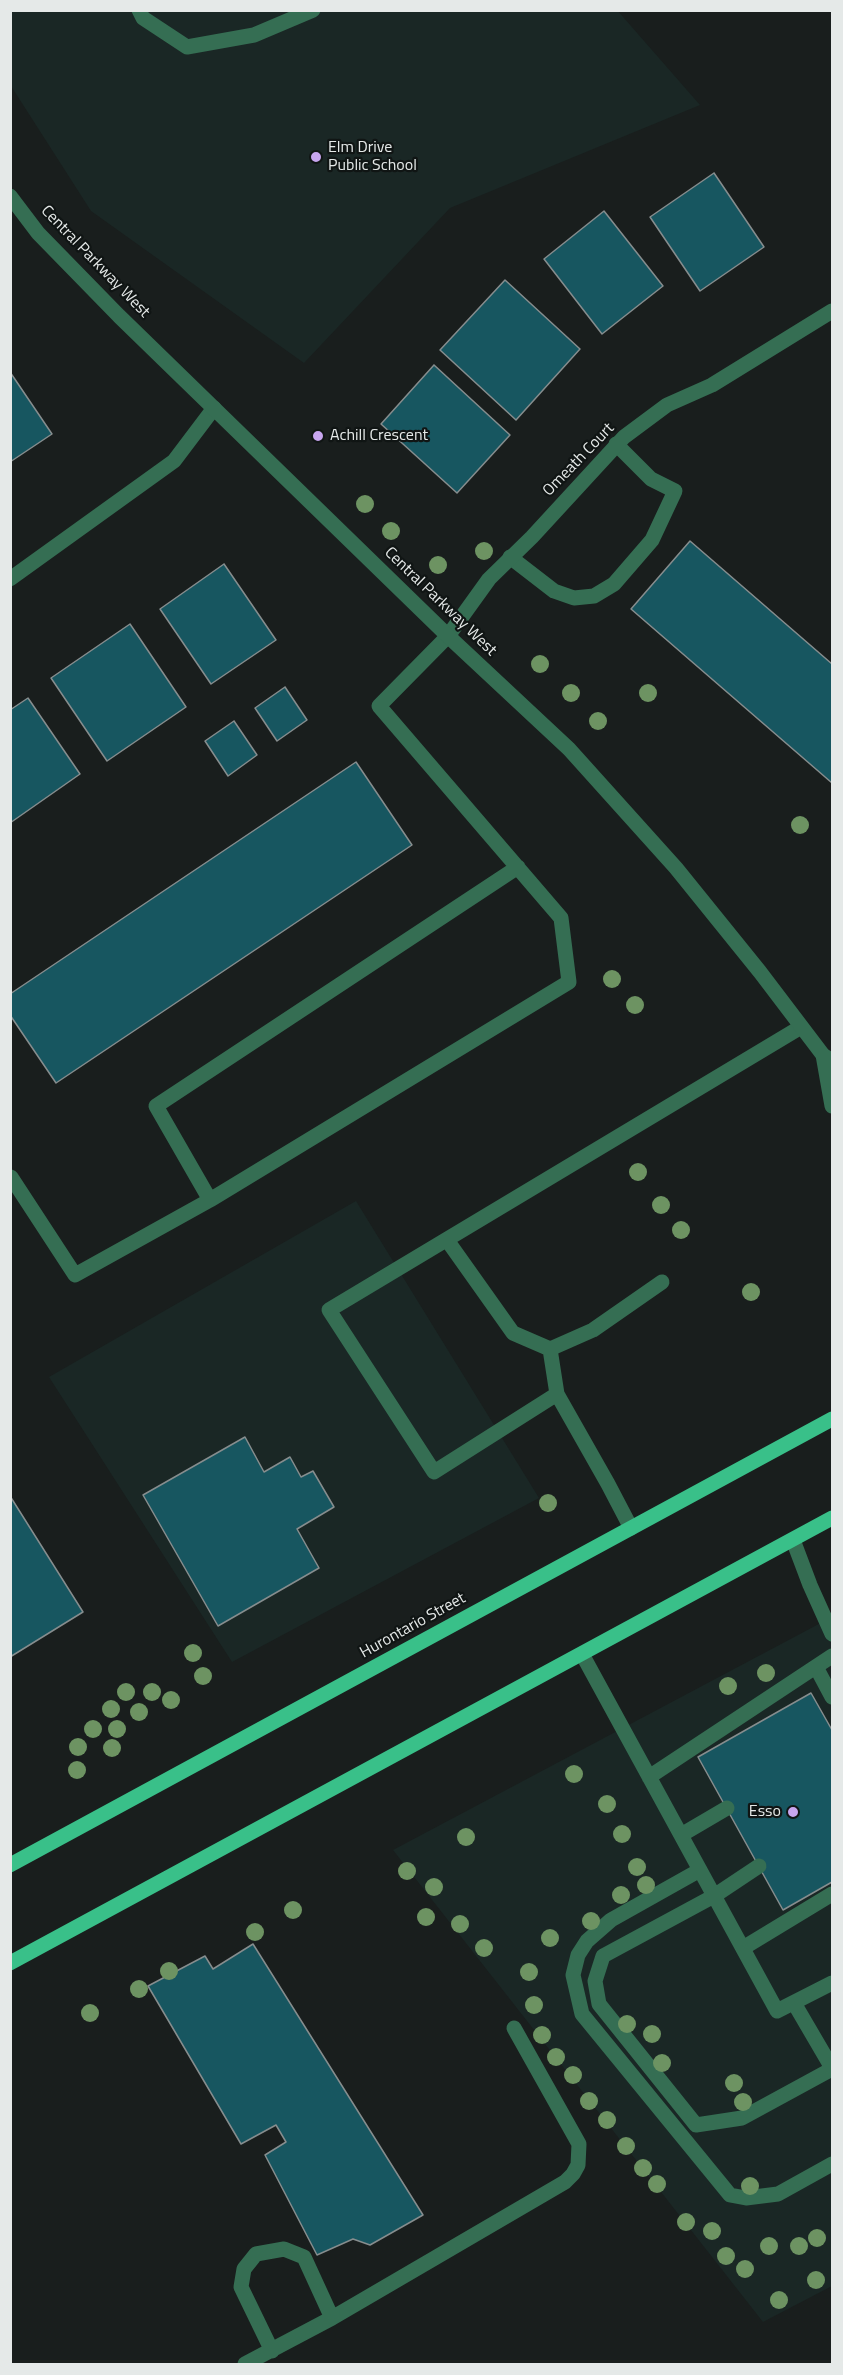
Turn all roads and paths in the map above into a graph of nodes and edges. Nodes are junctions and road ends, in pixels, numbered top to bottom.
1 (139, 10) edge
2 (313, 10) edge
3 (10, 196) edge
4 (832, 311) edge
5 (214, 408) junction
6 (616, 444) junction
7 (510, 557) junction
8 (10, 579) edge
9 (448, 636) junction
10 (518, 867) junction
11 (801, 1027) junction
12 (828, 1058) edge
13 (832, 1106) edge
14 (11, 1177) edge
15 (210, 1200) junction
16 (447, 1240) junction
17 (662, 1282) dead end
18 (550, 1349) junction
19 (556, 1394) junction
20 (832, 1419) edge
21 (832, 1518) edge
22 (631, 1528) junction
23 (793, 1540) junction
24 (832, 1634) edge
25 (582, 1654) junction
26 (832, 1656) edge
27 (816, 1667) junction
28 (832, 1697) edge
29 (649, 1777) junction
30 (727, 1809) dead end
31 (681, 1834) junction
32 (10, 1865) edge
33 (759, 1866) dead end
34 (700, 1870) junction
35 (832, 1894) edge
36 (714, 1896) junction
37 (742, 1948) junction
38 (10, 1963) edge
39 (832, 1983) edge
40 (794, 2003) junction
41 (514, 2028) dead end
42 (832, 2068) edge
43 (832, 2164) edge
44 (332, 2318) junction
45 (272, 2351) junction
46 (245, 2364) edge

1 - 2 street
3 - 5 street, Central Parkway West
4 - 6 street, Omeath Court
5 - 8 street
5 - 9 street, Central Parkway West
6 - 7 street, Omeath Court
6 - 7 street
7 - 9 street, Omeath Court
9 - 10 street, Omeath Court
9 - 11 street, Central Parkway West
10 - 15 street
10 - 15 street
11 - 12 street, Central Parkway West
11 - 16 street
12 - 13 street, Central Parkway West
14 - 15 street
16 - 18 street
16 - 19 street
17 - 18 street
18 - 19 street
19 - 22 street
20 - 22 main road, Hurontario Street
21 - 23 main road
22 - 32 main road, Hurontario Street
23 - 24 street
23 - 25 main road
25 - 29 street
25 - 38 main road
26 - 27 street
27 - 28 street
27 - 29 street
29 - 31 street
30 - 31 street
31 - 34 street
33 - 36 street
34 - 36 street
34 - 43 street
35 - 37 street
36 - 37 street
36 - 42 street
37 - 40 street
39 - 40 street
40 - 42 street
41 - 44 street
44 - 45 street
44 - 45 street
45 - 46 street

